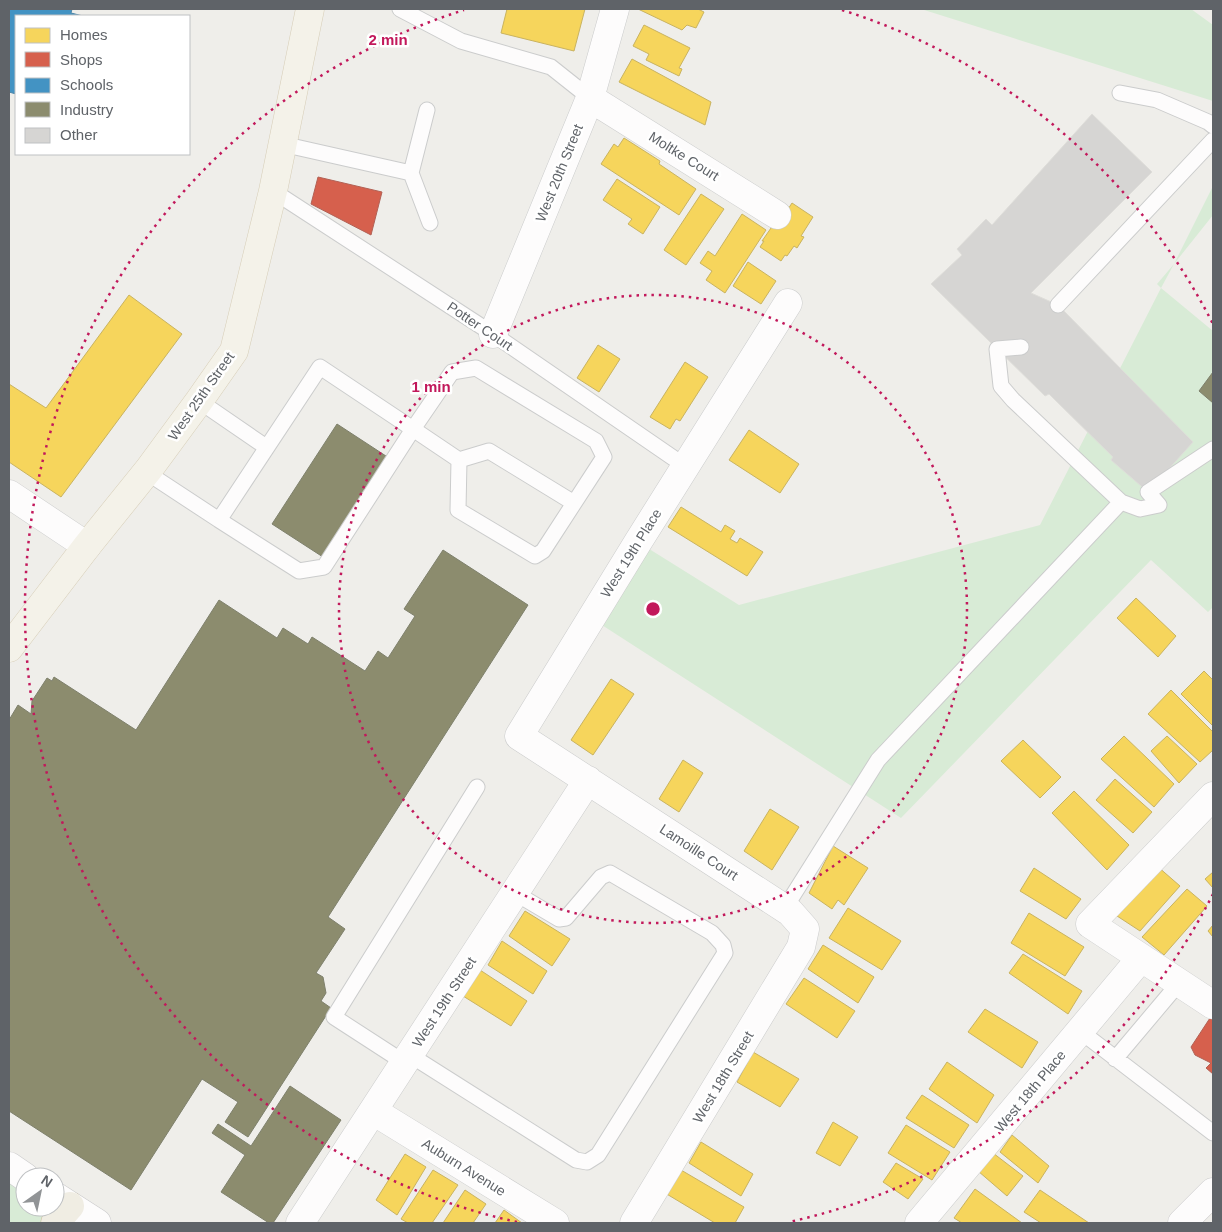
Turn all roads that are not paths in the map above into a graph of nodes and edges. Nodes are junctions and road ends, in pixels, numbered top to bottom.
1 (310, 9) edge
2 (400, 9) edge
3 (615, 9) edge
4 (1120, 93) dead end
5 (590, 98) junction
6 (427, 110) dead end
7 (1213, 126) edge
8 (1213, 140) edge
9 (282, 144) junction
10 (411, 173) junction
11 (273, 190) junction
12 (777, 215) dead end
13 (430, 223) dead end
14 (788, 303) dead end
15 (1058, 305) dead end
16 (493, 334) junction
17 (1021, 347) dead end
18 (199, 401) junction
19 (413, 429) junction
20 (266, 446) junction
21 (1213, 449) edge
22 (460, 460) junction
23 (685, 466) junction
24 (146, 472) junction
25 (9, 494) edge
26 (1121, 502) junction
27 (574, 503) junction
28 (219, 520) junction
29 (87, 546) junction
30 (9, 648) edge
31 (588, 780) junction
32 (477, 787) dead end
33 (1213, 796) edge
34 (515, 893) junction
35 (785, 908) junction
36 (804, 929) joint
37 (1141, 958) junction
38 (1179, 983) junction
39 (1213, 1005) edge
40 (1080, 1031) junction
41 (407, 1059) junction
42 (1115, 1059) junction
43 (374, 1111) junction
44 (1213, 1133) edge
45 (1213, 1192) edge
46 (65, 1210) edge
47 (97, 1223) edge
48 (300, 1223) edge
49 (555, 1223) edge
50 (634, 1223) edge
51 (919, 1223) edge
52 (1182, 1223) edge

1 - 9 main road, West 25th Street
2 - 5 lane
3 - 5 street, West 20th Street
4 - 7 lane
5 - 12 street, Moltke Court
5 - 16 street, West 20th Street
6 - 10 lane
8 - 15 lane
9 - 10 lane
9 - 11 main road, West 25th Street
10 - 13 lane
11 - 16 lane, Potter Court
11 - 18 main road, West 25th Street
14 - 23 street, West 19th Place
16 - 23 lane, Potter Court
17 - 26 lane
18 - 20 lane
18 - 24 main road, West 25th Street
19 - 20 lane
19 - 22 lane
19 - 27 lane
19 - 28 lane
20 - 28 lane
21 - 26 lane
22 - 27 lane
22 - 27 lane
23 - 31 street, West 19th Place
24 - 28 lane
24 - 29 main road, West 25th Street
25 - 29 street
26 - 35 lane
29 - 30 main road, West 25th Street
31 - 34 street, West 19th Street
31 - 35 street, Lamoille Court
32 - 41 lane
33 - 37 street
34 - 41 street, West 19th Street
34 - 41 lane
35 - 36 street, Lamoille Court
36 - 50 street, West 18th Street
37 - 38 street
37 - 40 street, West 18th Place
38 - 39 street
38 - 42 lane
40 - 42 lane
40 - 51 street, West 18th Place
41 - 43 street, West 19th Street
42 - 44 lane
43 - 48 street, West 19th Street
43 - 49 street, Auburn Avenue
45 - 52 street
46 - 47 street

